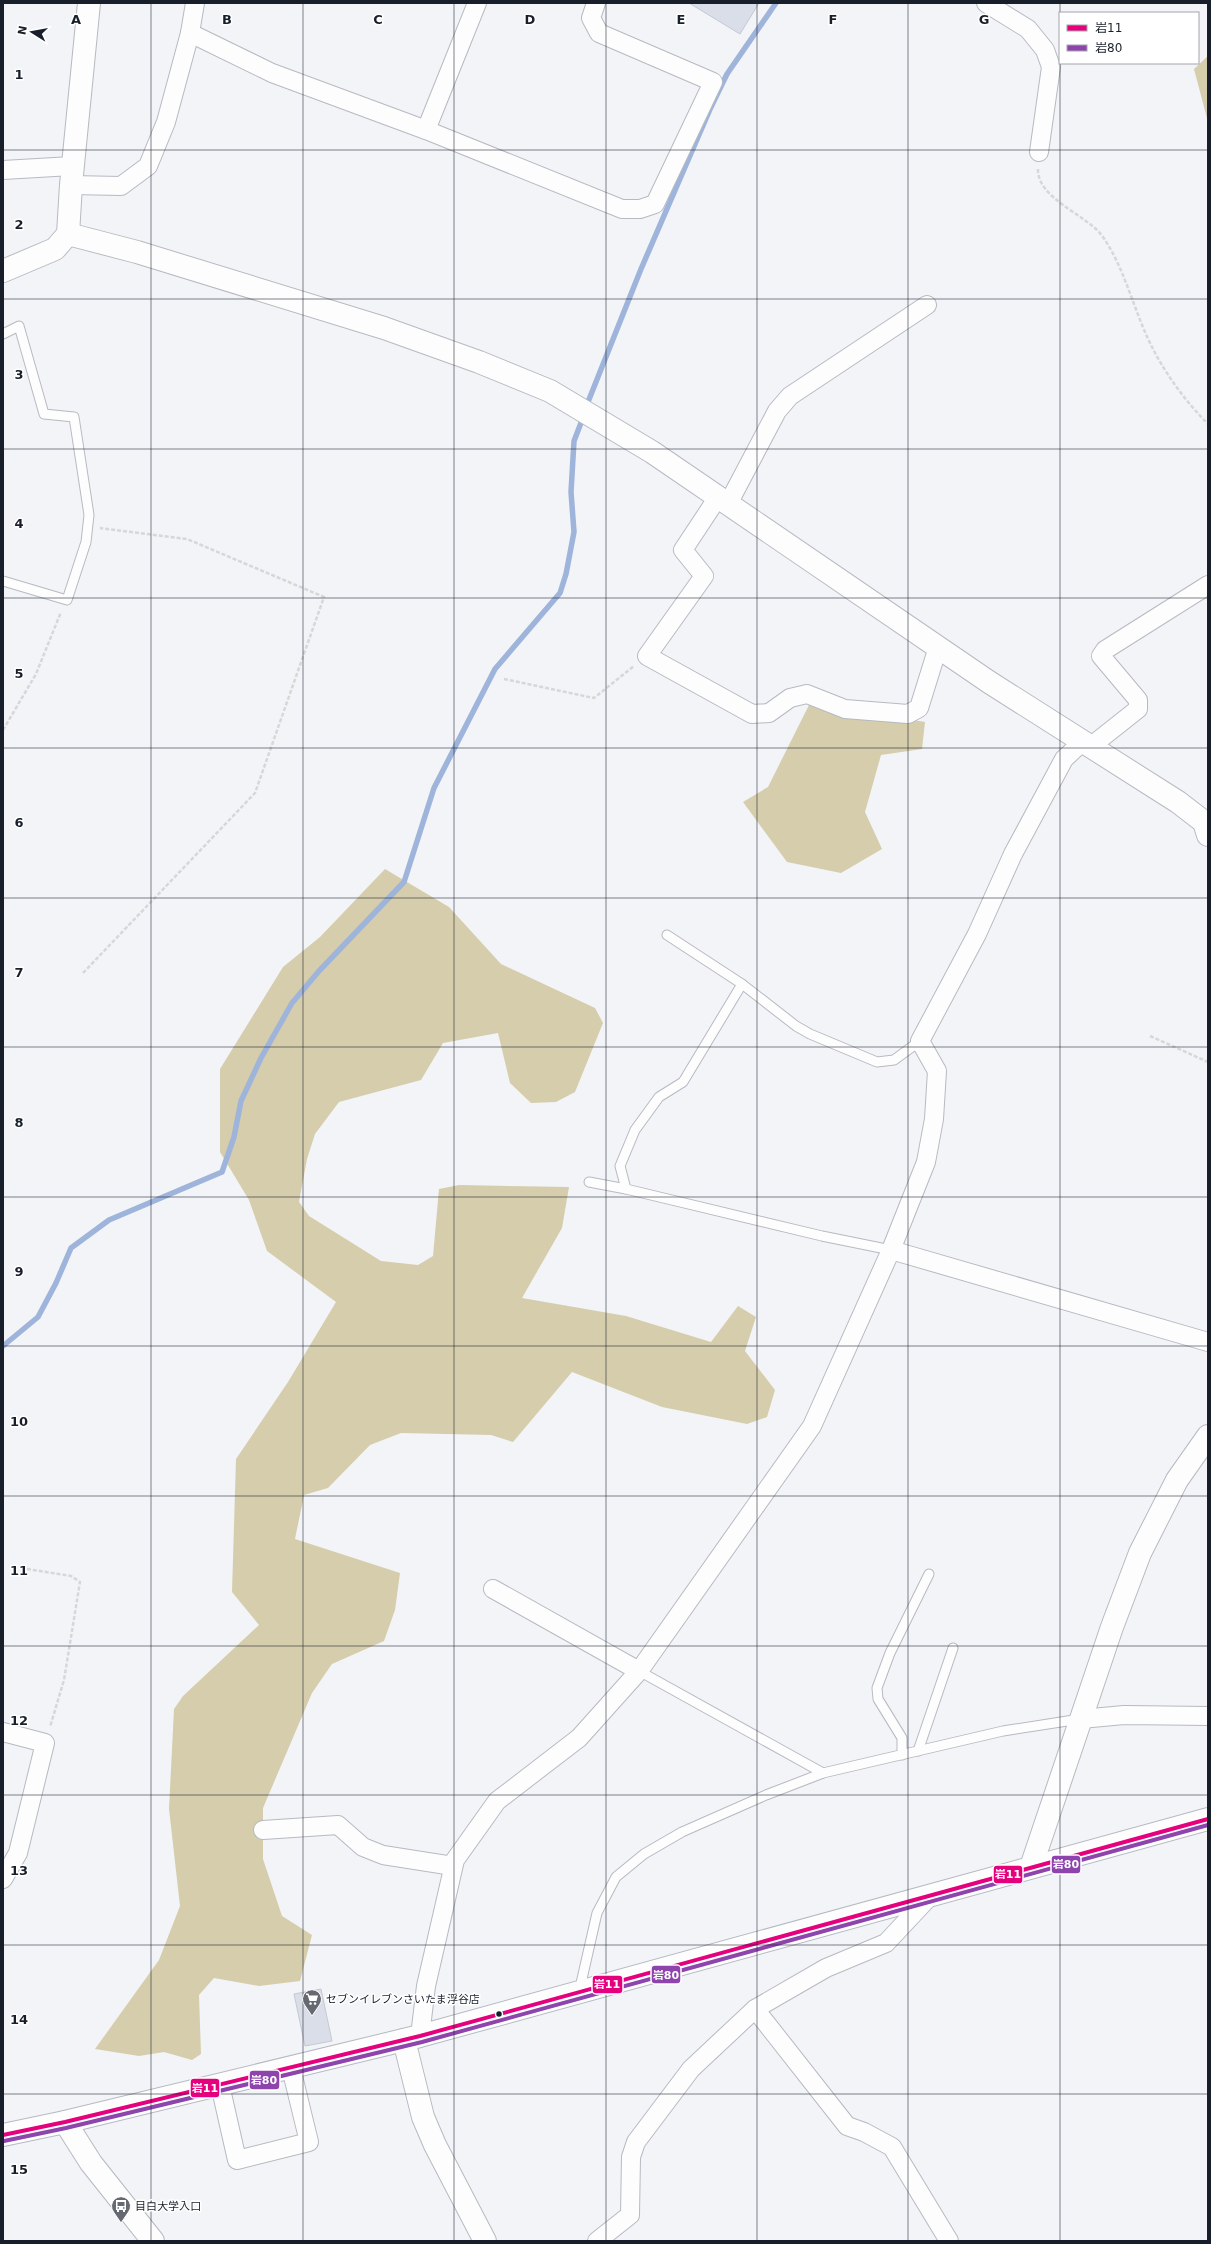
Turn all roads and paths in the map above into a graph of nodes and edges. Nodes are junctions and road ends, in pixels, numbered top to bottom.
1 (89, 3) edge
2 (196, 3) edge
3 (477, 3) edge
4 (596, 3) edge
5 (988, 4) edge
6 (190, 33) junction
7 (426, 130) junction
8 (1039, 152) joint
9 (3, 170) edge
10 (72, 176) junction
11 (68, 234) junction
12 (3, 271) edge
13 (927, 305) dead end
14 (3, 334) edge
15 (1208, 424) edge
16 (723, 500) junction
17 (88, 526) junction
18 (3, 581) edge
19 (1208, 585) edge
20 (67, 600) junction
21 (938, 646) junction
22 (647, 656) junction
23 (504, 679) dead end
24 (3, 730) edge
25 (1086, 745) junction
26 (1208, 835) edge
27 (667, 936) dead end
28 (83, 973) dead end
29 (742, 984) junction
30 (1150, 1036) dead end
31 (920, 1041) junction
32 (1208, 1062) edge
33 (589, 1182) dead end
34 (626, 1189) junction
35 (891, 1250) junction
36 (1208, 1342) edge
37 (1208, 1436) edge
38 (21, 1568) dead end
39 (928, 1574) dead end
40 (493, 1589) dead end
41 (953, 1648) dead end
42 (639, 1671) junction
43 (1208, 1716) edge
44 (1081, 1719) junction
45 (3, 1732) edge
46 (45, 1743) junction
47 (918, 1751) junction
48 (902, 1755) junction
49 (823, 1773) junction
50 (1208, 1819) edge
51 (264, 1830) dead end
52 (10, 1850) edge
53 (453, 1866) junction
54 (1031, 1867) junction
55 (3, 1879) edge
56 (930, 1896) junction
57 (578, 1992) junction
58 (755, 2009) junction
59 (412, 2038) junction
60 (291, 2068) junction
61 (220, 2085) junction
62 (65, 2122) junction
63 (3, 2135) edge
64 (153, 2241) edge
65 (485, 2241) edge
66 (597, 2241) edge
67 (949, 2241) edge

1 - 10 street
2 - 6 street
3 - 7 street
4 - 7 street
5 - 8 street
6 - 7 street
6 - 10 street
8 - 15 path
9 - 10 street
10 - 11 street
11 - 12 street
11 - 16 street
13 - 16 street
14 - 17 lane
16 - 21 street
16 - 22 street
17 - 20 lane
17 - 28 path
18 - 20 lane
19 - 25 street
20 - 24 path
21 - 22 street
21 - 25 street
22 - 23 path
25 - 26 street
25 - 31 street
27 - 29 lane
29 - 31 lane
29 - 34 lane
30 - 32 path
31 - 35 street
33 - 34 lane
34 - 35 lane
35 - 36 street
35 - 42 street
37 - 44 street
38 - 46 path
39 - 48 lane
40 - 42 street
41 - 47 lane
42 - 49 lane
42 - 53 street
43 - 44 street
44 - 47 lane
44 - 54 street
45 - 46 street
46 - 52 street
47 - 48 lane
48 - 49 lane
49 - 57 lane
50 - 54 street
51 - 53 street
52 - 55 street
53 - 59 street
54 - 56 street
56 - 57 street
56 - 58 street
57 - 59 street
58 - 66 street
58 - 67 street
59 - 60 street
59 - 65 street
60 - 61 street
60 - 61 street
61 - 62 street
62 - 63 street
62 - 64 street

